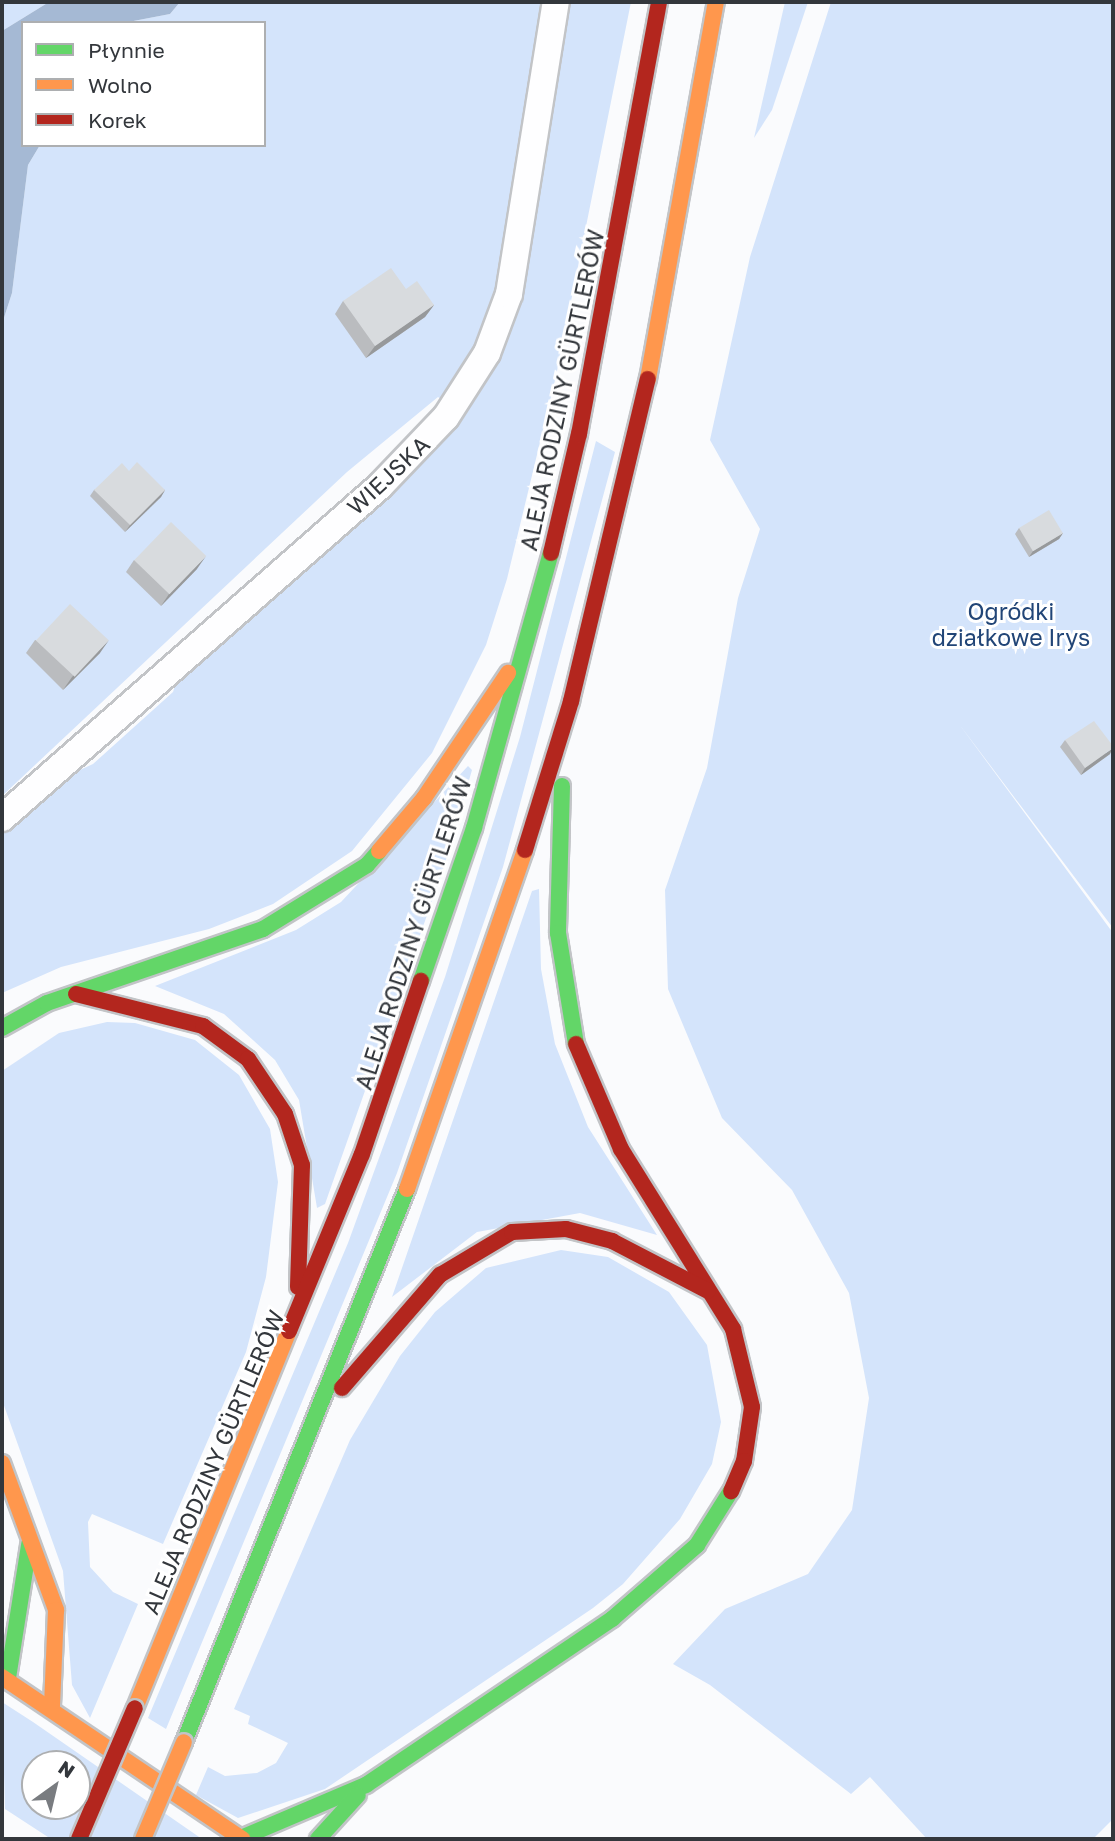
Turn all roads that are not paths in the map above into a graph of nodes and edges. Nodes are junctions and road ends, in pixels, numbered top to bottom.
1 (556, 2) edge
2 (659, 2) edge
3 (716, 2) edge
4 (530, 639) junction
5 (571, 701) junction
6 (2, 818) edge
7 (74, 993) junction
8 (2, 1028) edge
9 (713, 1295) junction
10 (291, 1337) junction
11 (321, 1413) junction
12 (2, 1464) edge
13 (29, 1545) junction
14 (5, 1677) edge
15 (52, 1707) junction
16 (366, 1785) junction
17 (242, 1838) edge
18 (79, 1839) edge
19 (143, 1839) edge
20 (318, 1839) edge

1 - 6 street, WIEJSKA
2 - 4 main road, ALEJA RODZINY GÜRTLERÓW
3 - 5 main road
4 - 7 main road
4 - 10 main road, ALEJA RODZINY GÜRTLERÓW
5 - 9 main road
5 - 11 main road
7 - 8 main road
7 - 10 main road
9 - 11 main road
9 - 16 main road
10 - 18 main road, ALEJA RODZINY GÜRTLERÓW, bridge
11 - 19 main road, bridge
12 - 13 main road
13 - 14 main road
13 - 15 main road
14 - 15 main road
15 - 17 main road
16 - 17 main road
16 - 20 main road

